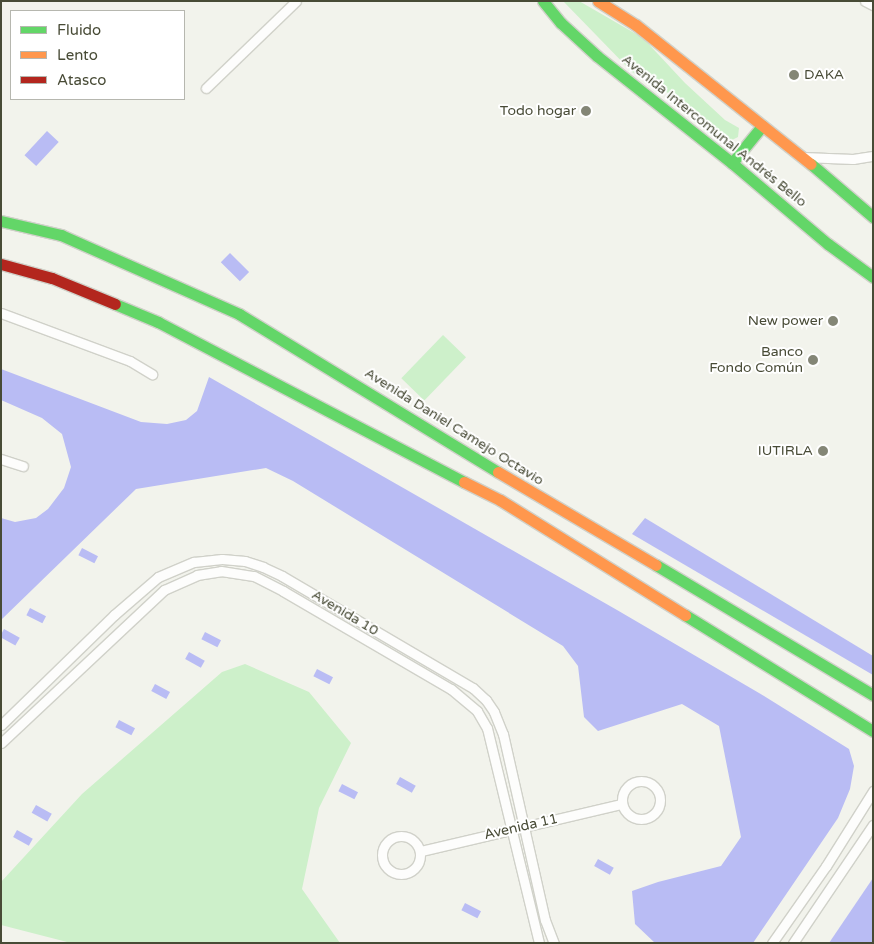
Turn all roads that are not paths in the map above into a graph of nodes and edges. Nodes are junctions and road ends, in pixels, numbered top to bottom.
1 (296, 1) edge
2 (543, 1) edge
3 (598, 1) edge
4 (866, 1) edge
5 (873, 5) edge
6 (206, 88) dead end
7 (762, 126) junction
8 (873, 156) edge
9 (803, 157) junction
10 (732, 163) junction
11 (873, 217) edge
12 (1, 221) edge
13 (1, 264) edge
14 (873, 276) edge
15 (1, 313) edge
16 (152, 374) dead end
17 (1, 459) edge
18 (22, 466) dead end
19 (321, 599) junction
20 (316, 610) junction
21 (114, 615) junction
22 (125, 626) junction
23 (873, 695) edge
24 (1, 725) edge
25 (873, 731) edge
26 (1, 743) edge
27 (873, 792) edge
28 (622, 804) junction
29 (873, 825) edge
30 (524, 826) junction
31 (513, 829) junction
32 (421, 851) junction
33 (539, 943) edge
34 (554, 943) edge
35 (772, 943) edge
36 (794, 943) edge

1 - 6 street
2 - 10 main road, Avenida Intercomunal Andrés Bello
3 - 7 main road
4 - 5 street
7 - 9 main road
7 - 10 main road
8 - 9 street
9 - 11 main road
10 - 14 main road, Avenida Intercomunal Andrés Bello
12 - 23 main road, Avenida Daniel Camejo Octavio
13 - 25 main road
15 - 16 street
17 - 18 street
19 - 20 street
19 - 21 street, Avenida 10
19 - 30 street, Avenida 10
20 - 22 street, Avenida 10
20 - 31 street, Avenida 10
21 - 22 street
21 - 24 street, Avenida 10
22 - 26 street, Avenida 10
27 - 35 street
28 - 28 street
28 - 30 street, Avenida 11
29 - 36 street
30 - 31 street, Avenida 11
30 - 34 street, Avenida 10
31 - 32 street, Avenida 11
31 - 33 street, Avenida 10
32 - 32 street

